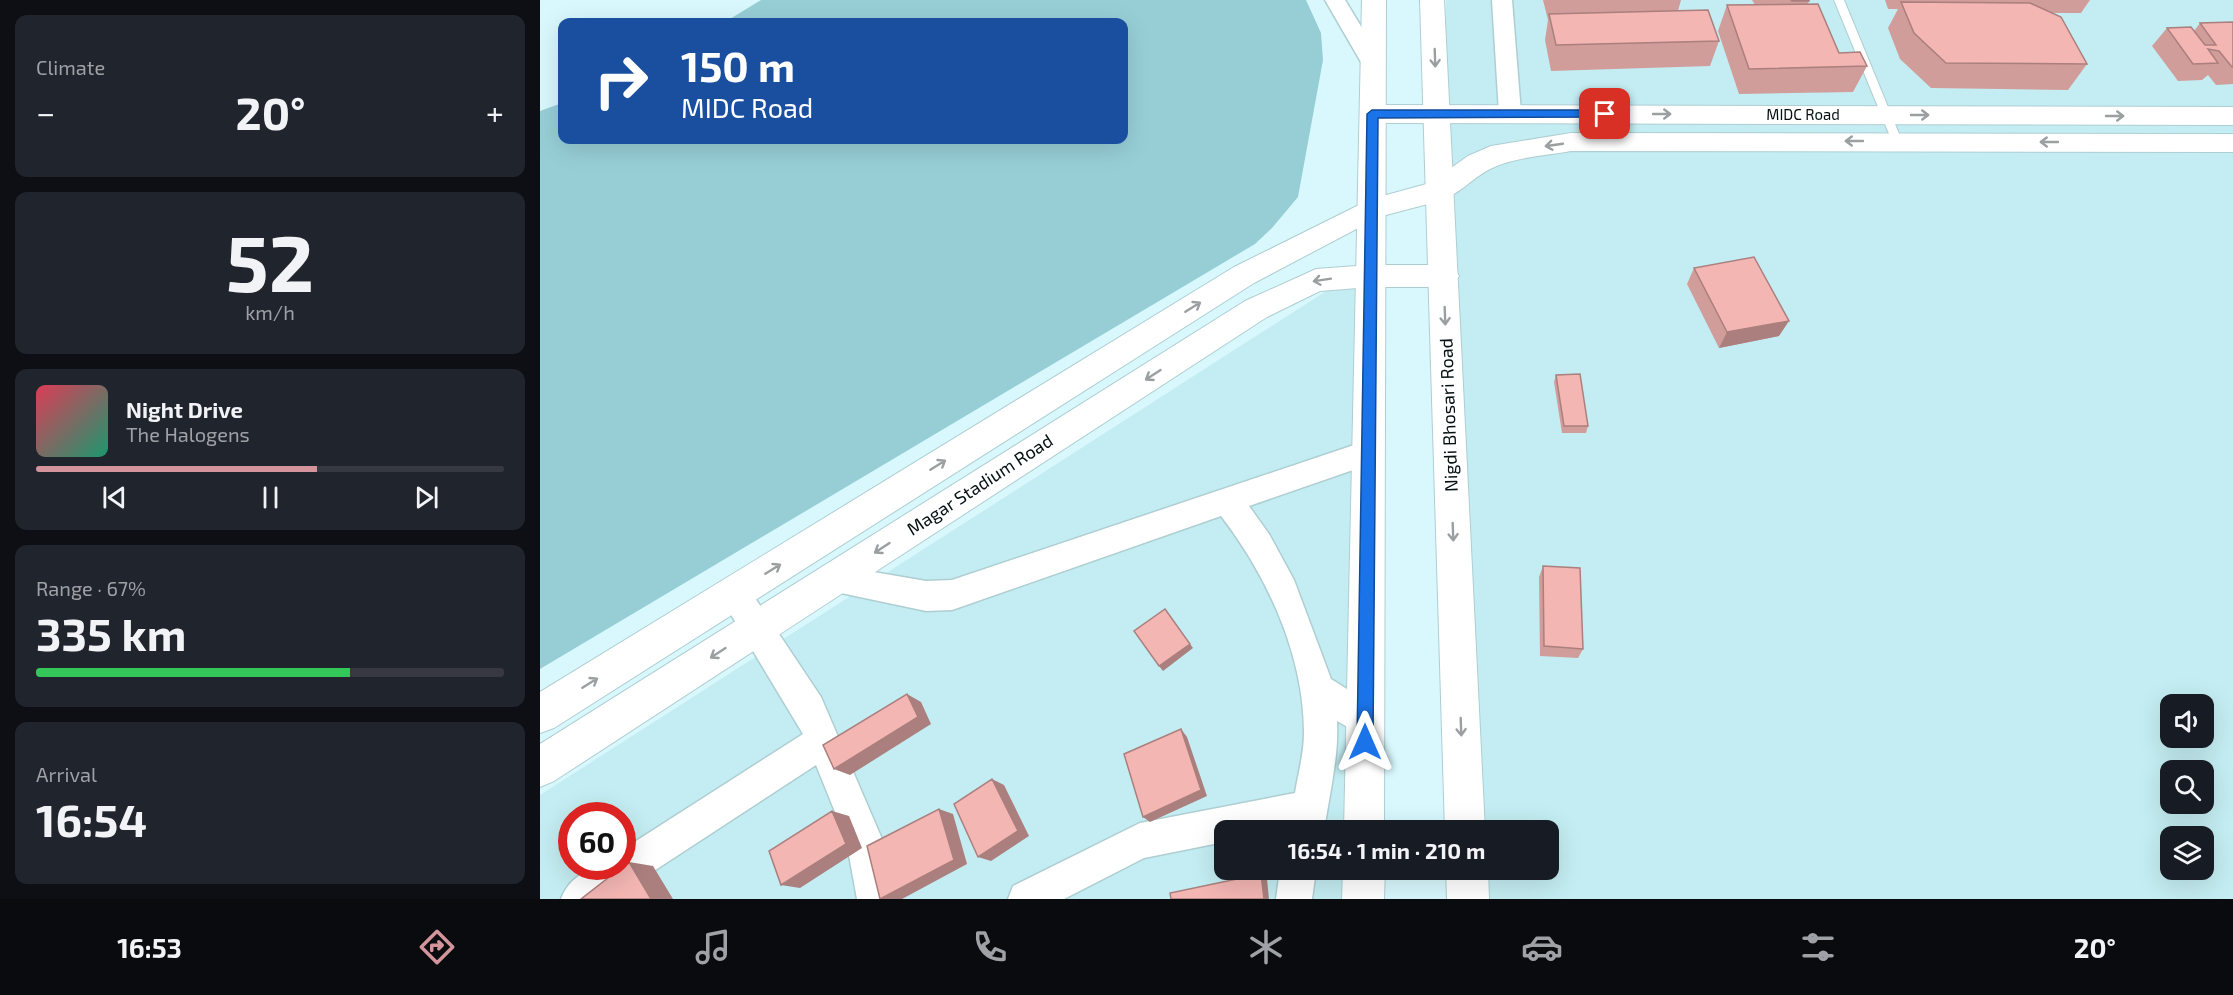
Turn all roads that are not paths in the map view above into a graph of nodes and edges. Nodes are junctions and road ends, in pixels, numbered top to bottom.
1 (1335, 0) edge
2 (1374, 0) edge
3 (1432, 0) edge
4 (1502, 0) edge
5 (1839, 0) edge
6 (1373, 64) junction
7 (1510, 113) junction
8 (1372, 114) junction
9 (1437, 115) junction
10 (1888, 115) junction
11 (2233, 116) edge
12 (1897, 141) junction
13 (2233, 143) edge
14 (1439, 190) junction
15 (1371, 209) junction
16 (1370, 276) junction
17 (1444, 276) junction
18 (1369, 452) junction
19 (1227, 501) junction
20 (833, 579) junction
21 (734, 593) junction
22 (758, 627) junction
23 (1318, 690) junction
24 (540, 714) edge
25 (1365, 720) junction
26 (823, 740) junction
27 (540, 767) edge
28 (1309, 819) edge
29 (1364, 820) edge
30 (1465, 820) edge
31 (1297, 880) edge
32 (1364, 880) edge
33 (1467, 880) edge
34 (579, 899) edge
35 (875, 899) edge
36 (1026, 899) edge
37 (1294, 899) edge
38 (1364, 899) edge
39 (1468, 899) edge

1 - 6 street
2 - 6 main road
3 -> 9 main road, Nigdi Bhosari Road
4 - 7 street
5 - 10 lane
6 - 8 main road
7 - 9 main road, MIDC Road
7 -> 10 main road, MIDC Road
8 - 9 main road, MIDC Road
8 - 15 main road
9 - 14 main road, Nigdi Bhosari Road
10 -> 11 main road, MIDC Road
10 - 12 lane
13 -> 12 main road
12 -> 14 main road
14 - 15 main road, Magar Stadium Road
14 - 17 main road, Nigdi Bhosari Road
15 - 16 main road
21 -> 15 main road, Magar Stadium Road
16 - 17 main road, Magar Stadium Road
16 - 18 main road
16 -> 20 main road, Magar Stadium Road
17 -> 30 main road, Nigdi Bhosari Road
18 - 19 street
18 - 25 main road
19 - 20 street
19 - 23 street
20 - 22 main road, Magar Stadium Road
21 - 22 street
24 -> 21 main road, Magar Stadium Road
22 - 26 street
22 -> 27 main road, Magar Stadium Road
23 - 25 street
23 - 28 street
25 - 29 main road
26 - 34 street
26 - 35 street
28 - 36 street
31 - 37 street
32 - 38 main road
33 - 39 main road

